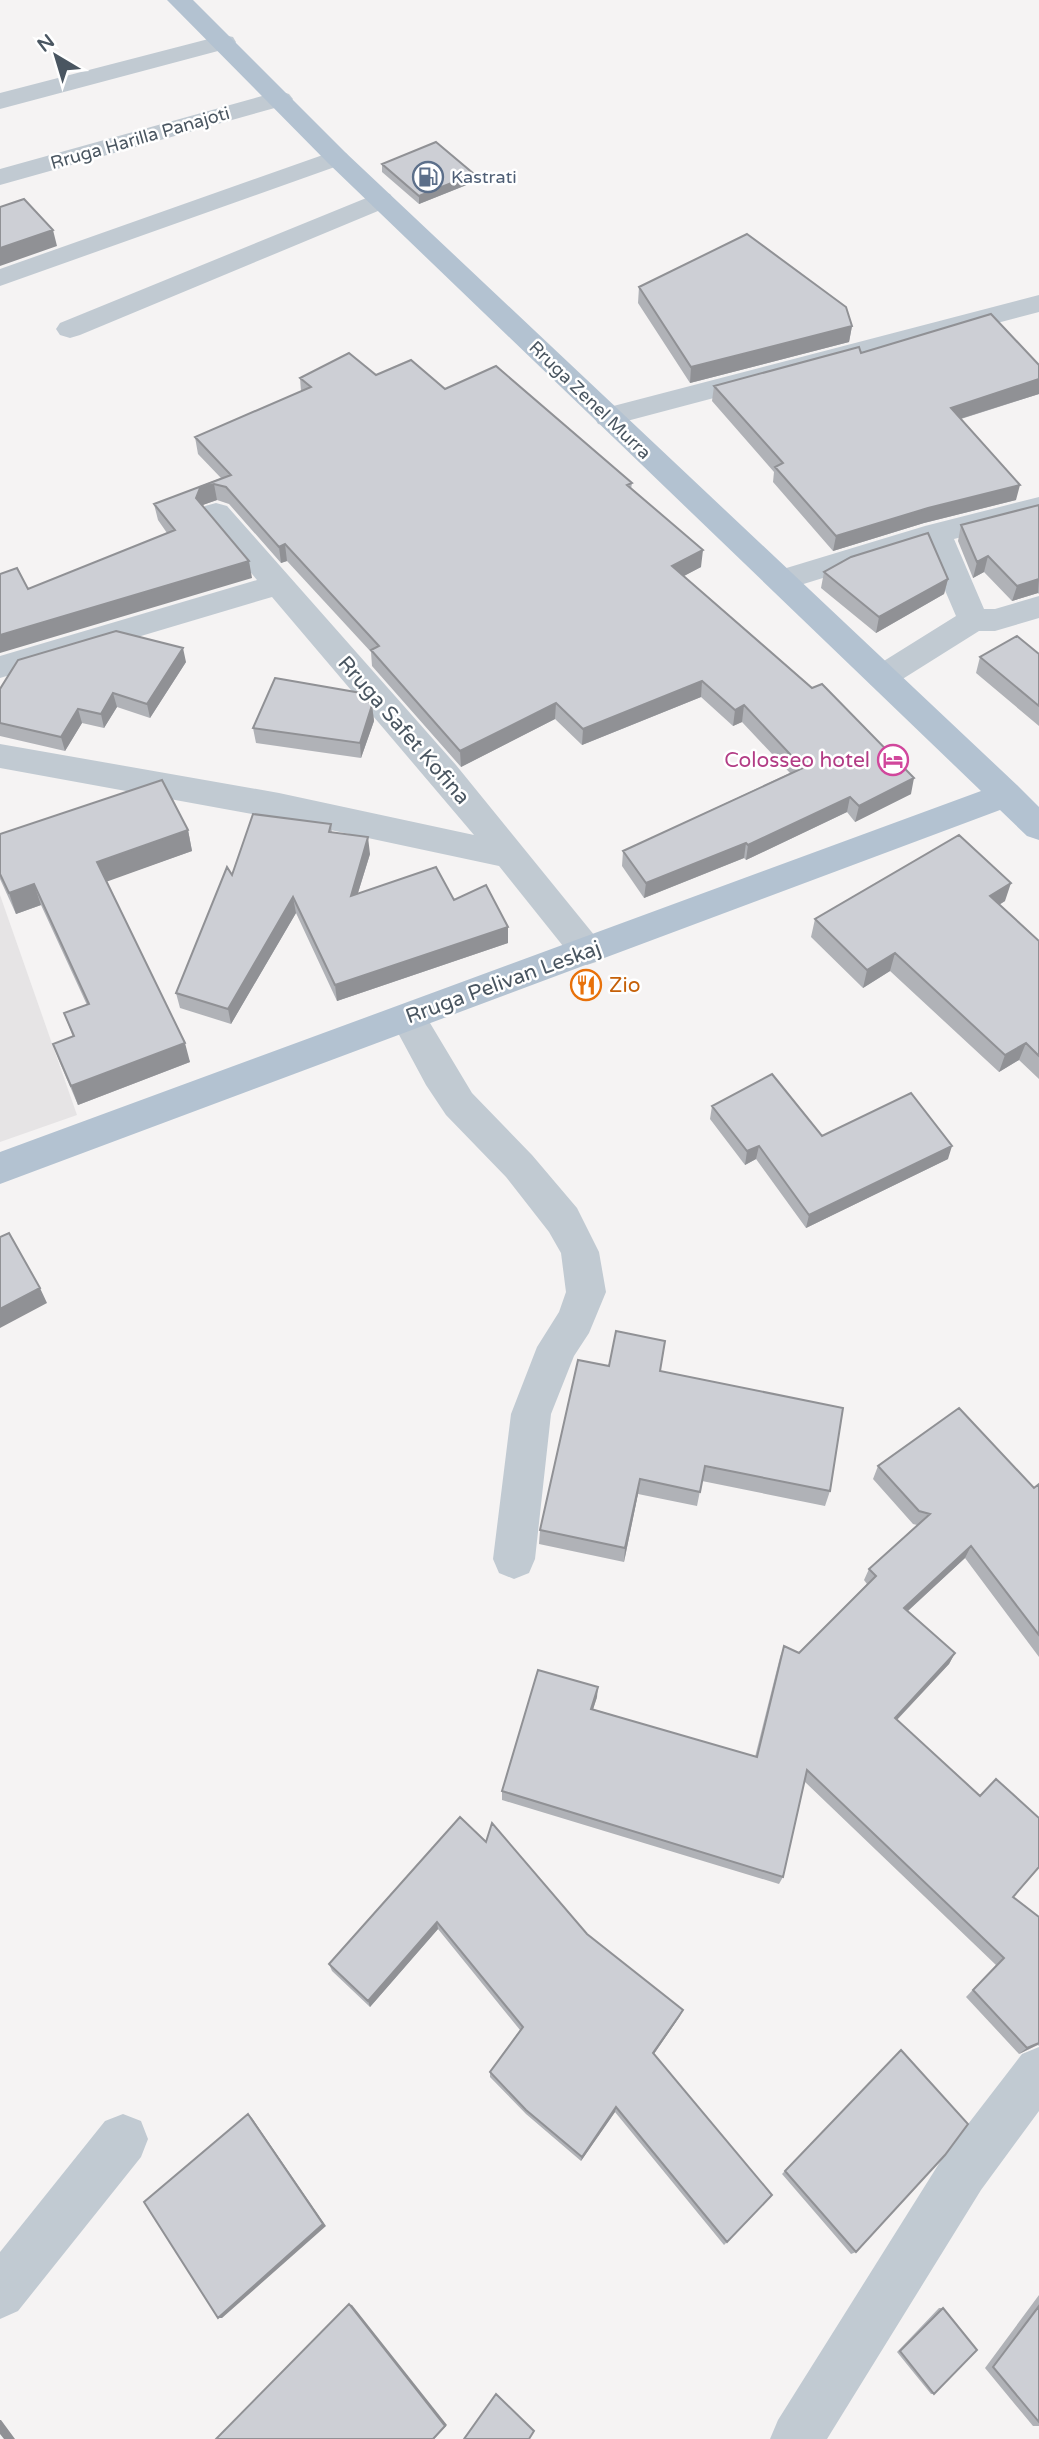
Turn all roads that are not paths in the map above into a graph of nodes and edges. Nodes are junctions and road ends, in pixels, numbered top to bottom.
1 (179, 0) edge
2 (224, 42) junction
3 (280, 99) junction
4 (0, 101) edge
5 (337, 158) junction
6 (0, 177) edge
7 (381, 200) junction
8 (0, 278) edge
9 (1039, 303) edge
10 (70, 329) dead end
11 (608, 417) junction
12 (1039, 507) edge
13 (216, 513) dead end
14 (936, 533) junction
15 (780, 580) junction
16 (278, 584) junction
17 (1039, 607) edge
18 (973, 620) junction
19 (0, 667) edge
20 (882, 677) junction
21 (0, 756) edge
22 (1006, 795) junction
23 (1039, 827) edge
24 (508, 855) junction
25 (587, 951) junction
26 (408, 1018) junction
27 (0, 1168) edge
28 (514, 1559) dead end
29 (1039, 2071) edge
30 (123, 2138) dead end
31 (0, 2293) edge
32 (797, 2439) edge

1 - 2 main road, Rruga Zenel Murra
2 - 3 main road, Rruga Zenel Murra
2 - 4 street
3 - 5 main road, Rruga Zenel Murra
3 - 6 street, Rruga Harilla Panajoti
5 - 7 main road, Rruga Zenel Murra
5 - 8 street
7 - 10 street
7 - 11 main road, Rruga Zenel Murra
9 - 11 street
11 - 15 main road, Rruga Zenel Murra
12 - 14 street
13 - 16 street, Rruga Safet Kofina
14 - 15 street
14 - 18 street
15 - 20 main road, Rruga Zenel Murra
16 - 19 street
16 - 24 street, Rruga Safet Kofina
17 - 18 street
18 - 20 street
20 - 22 main road, Rruga Zenel Murra
21 - 24 street
22 - 23 main road, Rruga Zenel Murra
22 - 25 main road, Rruga Pelivan Leskaj
24 - 25 street, Rruga Safet Kofina
25 - 26 main road, Rruga Pelivan Leskaj
26 - 27 main road, Rruga Pelivan Leskaj
26 - 28 street
29 - 32 street
30 - 31 street

